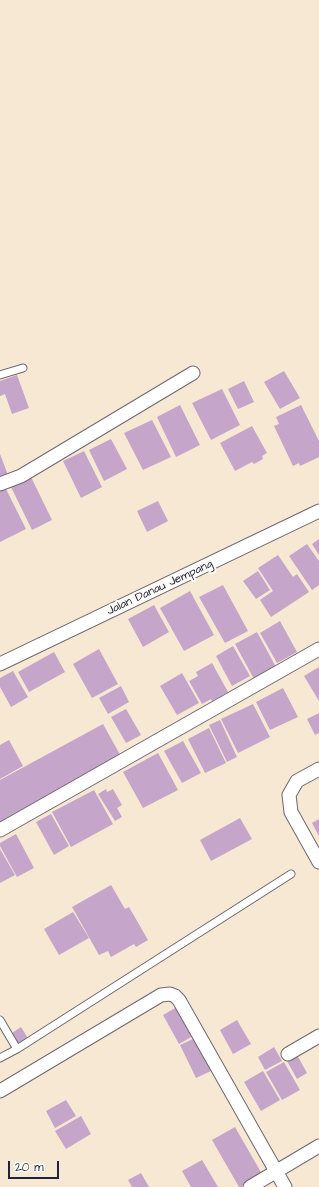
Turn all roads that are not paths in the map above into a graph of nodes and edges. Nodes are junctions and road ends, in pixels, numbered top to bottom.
1 (23, 368) dead end
2 (193, 373) dead end
3 (0, 375) edge
4 (0, 484) edge
5 (319, 511) edge
6 (319, 649) edge
7 (0, 664) edge
8 (319, 769) edge
9 (0, 830) edge
10 (319, 862) edge
11 (291, 874) dead end
12 (0, 1020) edge
13 (319, 1036) edge
14 (18, 1049) junction
15 (288, 1054) dead end
16 (0, 1058) edge
17 (0, 1091) edge
18 (319, 1146) edge
19 (276, 1172) junction
20 (250, 1187) edge
21 (285, 1187) edge

1 - 3 lane
2 - 4 street
5 - 7 street, Jalan Danau Jempang
6 - 9 street
8 - 10 street
11 - 14 lane
12 - 14 lane
13 - 15 street
14 - 16 lane
17 - 19 street
18 - 19 street
19 - 20 street
19 - 21 street

